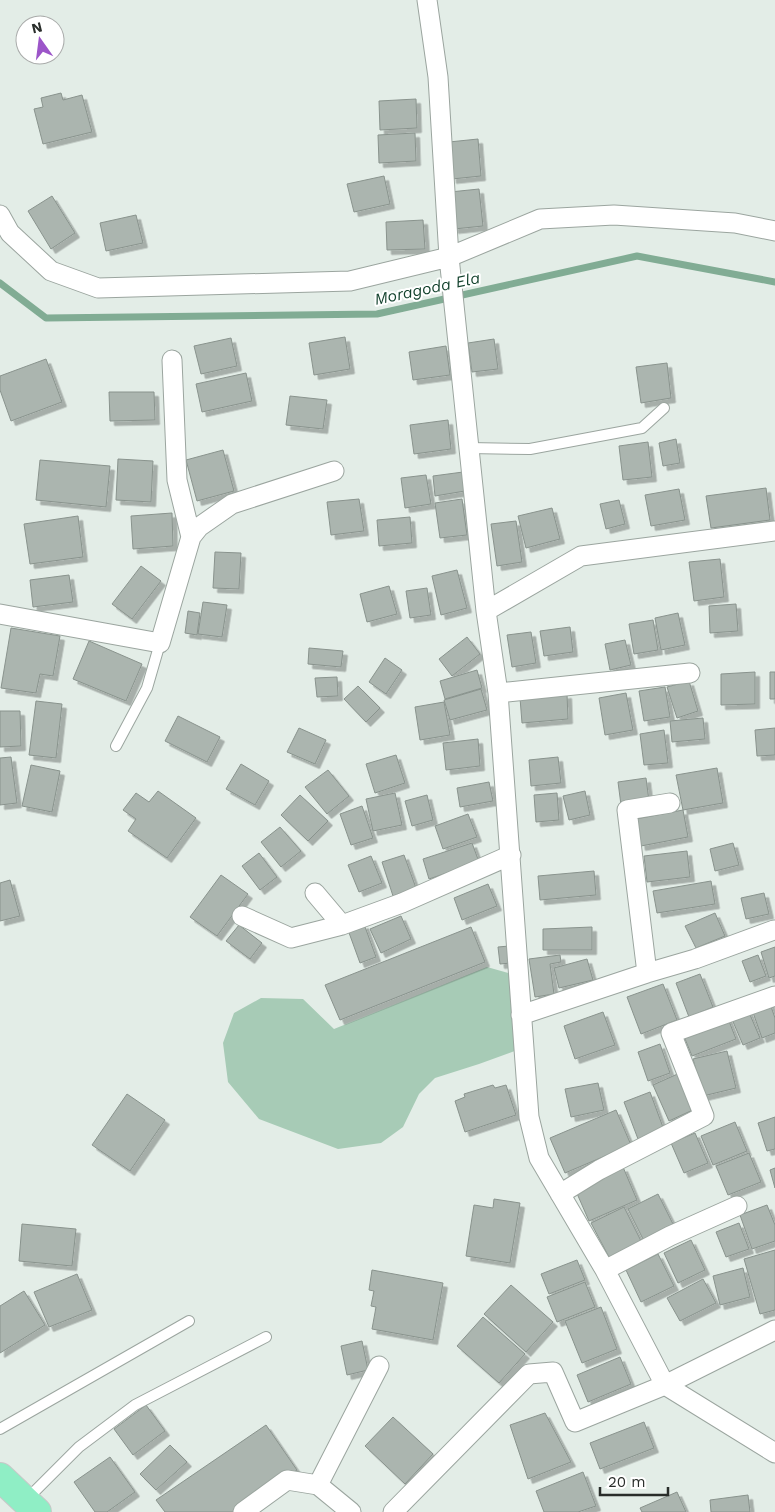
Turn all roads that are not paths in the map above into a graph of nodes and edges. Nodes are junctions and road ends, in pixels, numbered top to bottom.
1 (427, 0) edge
2 (0, 215) edge
3 (775, 231) edge
4 (449, 257) junction
5 (172, 360) dead end
6 (664, 408) dead end
7 (469, 448) junction
8 (334, 471) dead end
9 (775, 531) edge
10 (191, 537) junction
11 (486, 611) junction
12 (0, 614) edge
13 (160, 643) junction
14 (690, 673) dead end
15 (498, 693) junction
16 (116, 746) dead end
17 (670, 803) dead end
18 (511, 855) junction
19 (315, 893) dead end
20 (242, 916) dead end
21 (342, 925) junction
22 (774, 930) edge
23 (647, 973) junction
24 (775, 996) edge
25 (521, 1015) junction
26 (560, 1194) junction
27 (737, 1206) dead end
28 (605, 1270) junction
29 (188, 1321) dead end
30 (775, 1330) edge
31 (266, 1336) dead end
32 (379, 1366) dead end
33 (665, 1386) junction
34 (0, 1428) edge
35 (775, 1453) edge
36 (2, 1480) edge
37 (318, 1485) junction
38 (31, 1506) edge
39 (243, 1512) edge
40 (351, 1512) edge
41 (393, 1512) edge

1 - 4 street
2 - 4 street
3 - 4 street
4 - 7 street
5 - 10 street
6 - 7 lane
7 - 11 street
8 - 10 street
9 - 11 street
10 - 13 street
11 - 15 street
12 - 13 street
13 - 16 lane
14 - 15 street
15 - 18 street
17 - 23 street
18 - 21 street
18 - 25 street
19 - 21 street
20 - 21 street
22 - 23 street
23 - 25 street
24 - 26 street
25 - 26 street
26 - 28 street
27 - 28 street
28 - 33 street
29 - 34 lane
30 - 33 street
31 - 38 lane
32 - 37 street
33 - 35 street
33 - 41 street
36 - 38 main road
37 - 39 street
37 - 40 street

